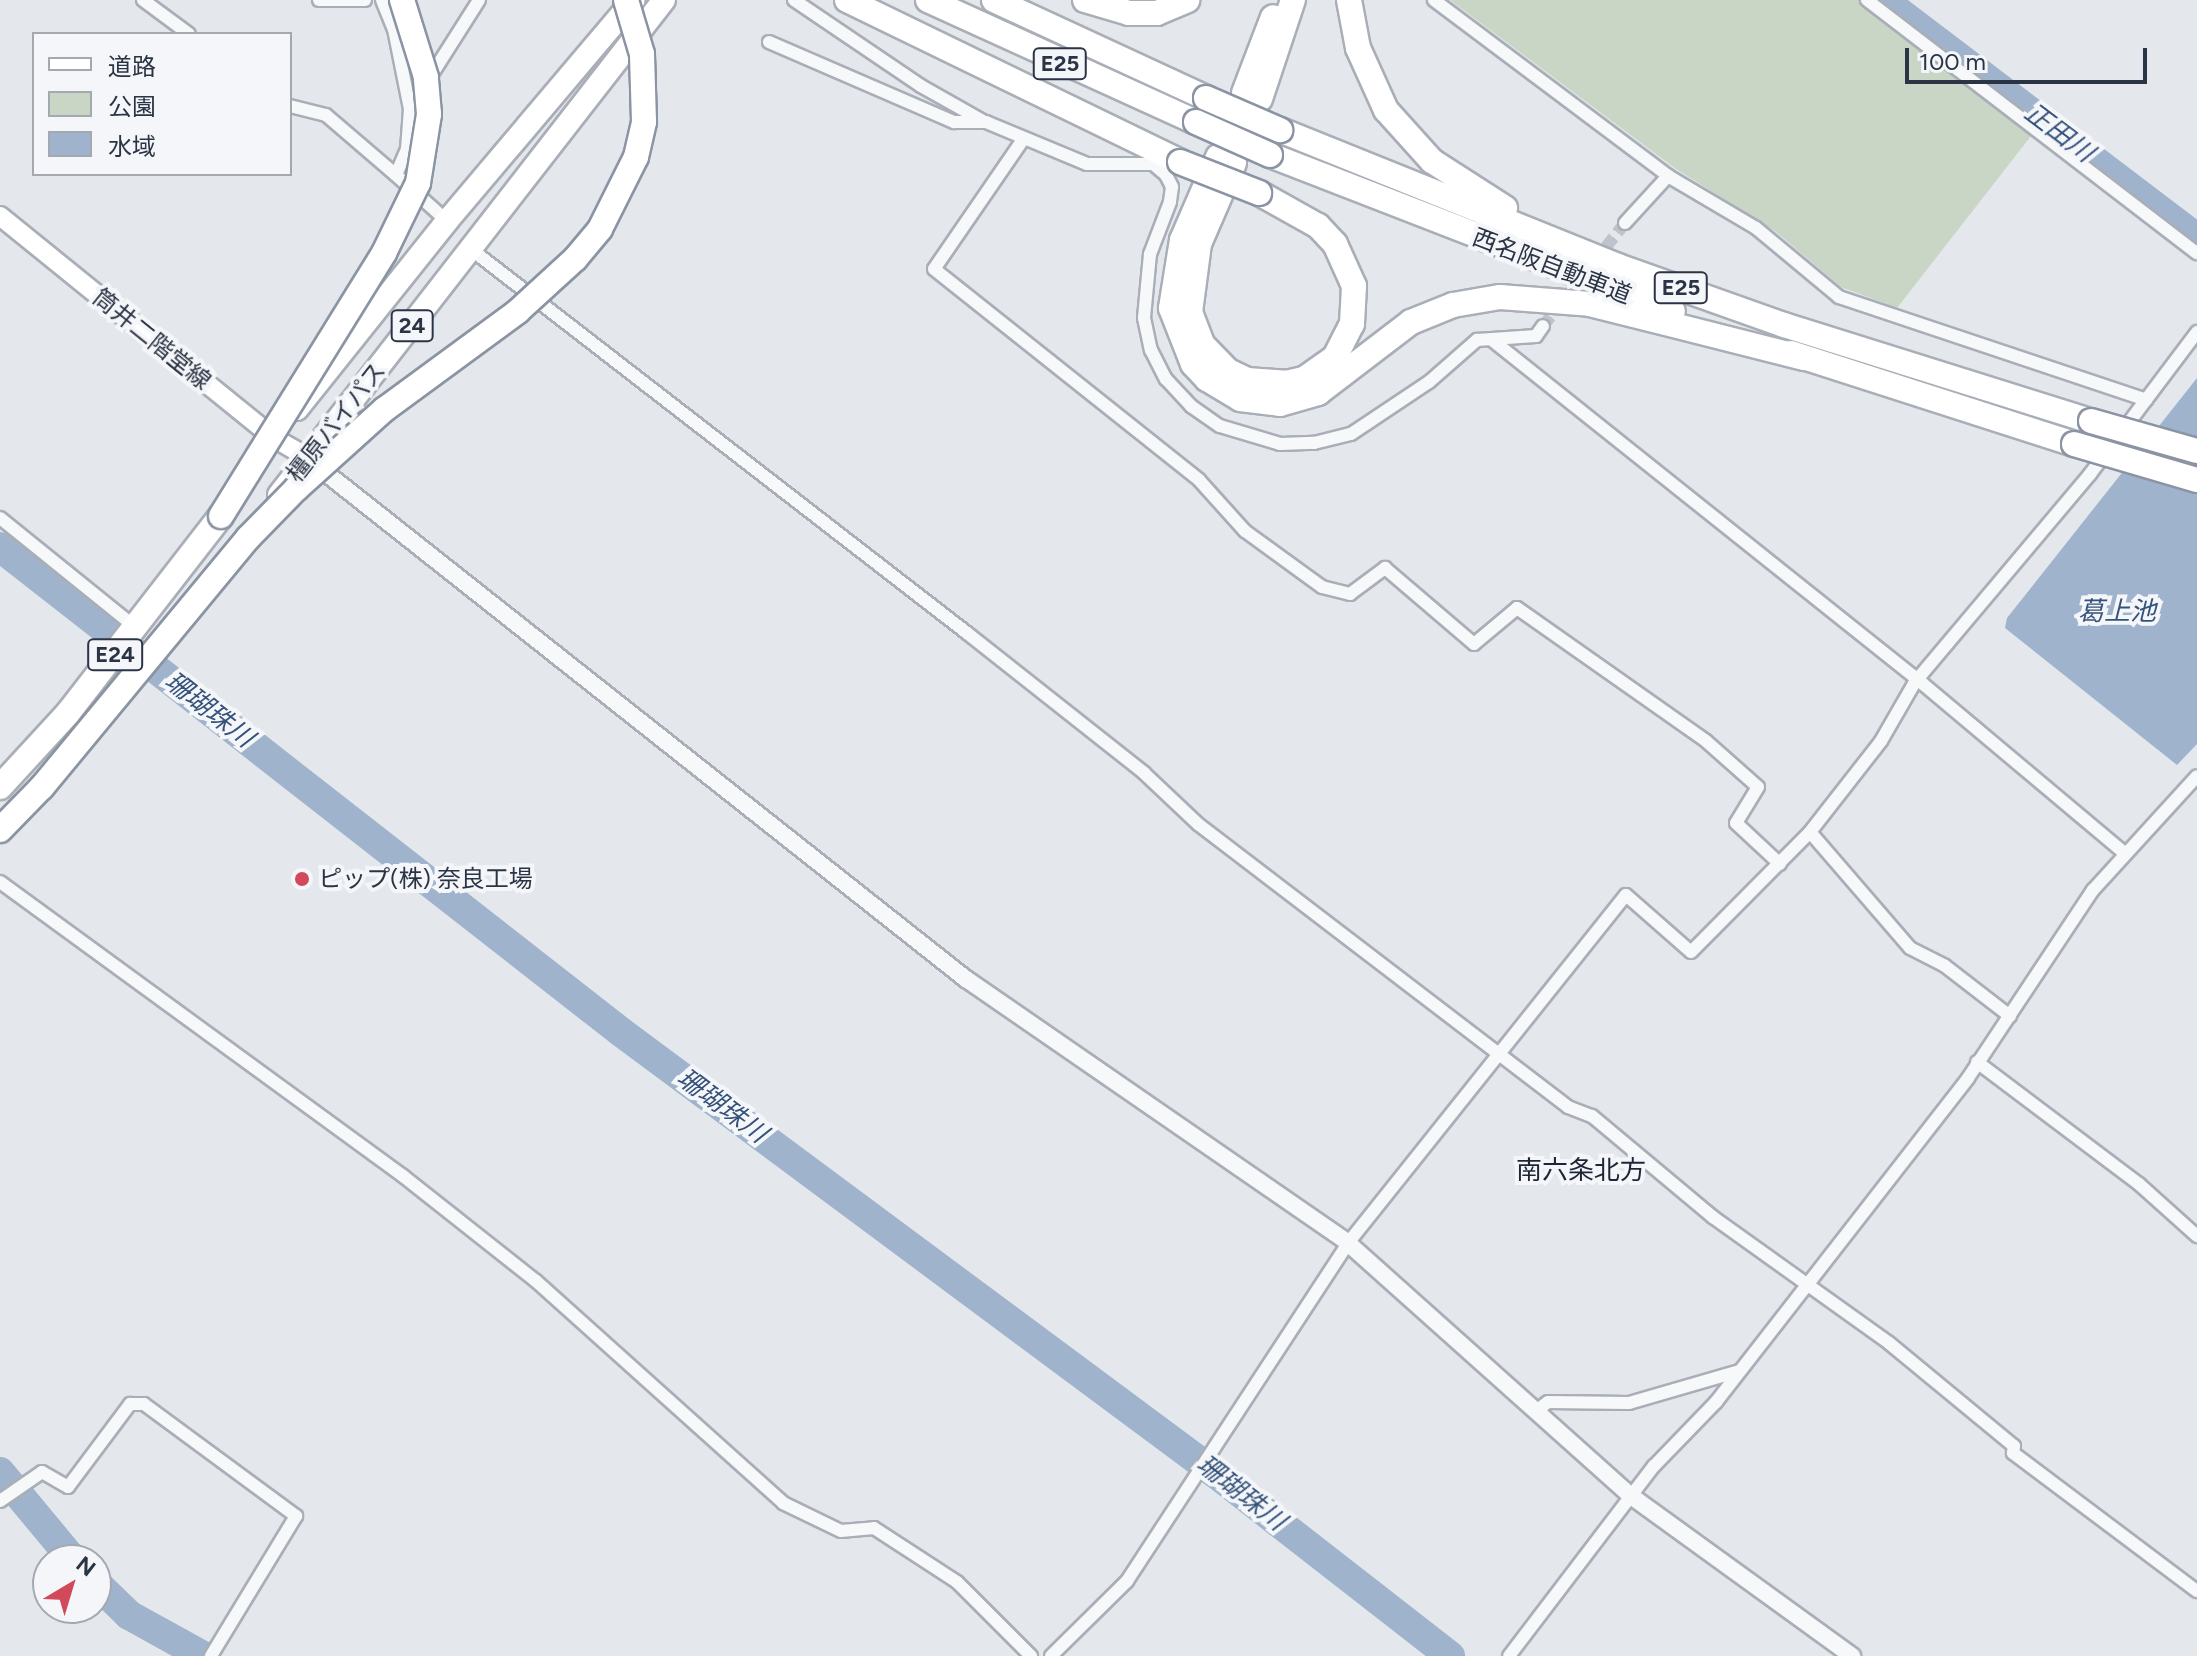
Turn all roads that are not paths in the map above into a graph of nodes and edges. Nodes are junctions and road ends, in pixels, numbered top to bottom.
1 (143, 0) edge
2 (319, 0) edge
3 (365, 0) edge
4 (382, 0) edge
5 (402, 0) edge
6 (479, 0) edge
7 (626, 0) edge
8 (634, 0) edge
9 (664, 0) edge
10 (794, 0) edge
11 (847, 0) edge
12 (928, 0) edge
13 (994, 0) edge
14 (1085, 0) edge
15 (1187, 0) edge
16 (1276, 0) edge
17 (1293, 0) edge
18 (1349, 0) edge
19 (1434, 0) edge
20 (1867, 0) edge
21 (186, 32) edge
22 (769, 42) dead end
23 (292, 106) edge
24 (410, 109) junction
25 (986, 122) junction
26 (1022, 141) junction
27 (396, 175) junction
28 (1668, 176) junction
29 (0, 216) edge
30 (447, 221) junction
31 (1625, 223) tunnel mouth
32 (472, 250) junction
33 (2197, 253) edge
34 (1784, 325) junction
35 (1543, 326) tunnel mouth
36 (2197, 332) edge
37 (1492, 340) junction
38 (1804, 358) junction
39 (2146, 400) junction
40 (274, 438) junction
41 (2197, 451) edge
42 (308, 458) junction
43 (2197, 480) edge
44 (0, 518) edge
45 (248, 538) joint
46 (128, 625) junction
47 (1915, 682) junction
48 (2197, 776) edge
49 (0, 785) edge
50 (0, 830) edge
51 (1810, 832) junction
52 (0, 837) edge
53 (2123, 852) junction
54 (1780, 864) junction
55 (0, 882) edge
56 (2010, 1016) junction
57 (1502, 1056) junction
58 (1977, 1062) junction
59 (2197, 1236) edge
60 (1348, 1243) junction
61 (1809, 1282) junction
62 (1742, 1370) junction
63 (1535, 1412) junction
64 (1631, 1496) junction
65 (0, 1501) edge
66 (2197, 1591) edge
67 (213, 1656) edge
68 (1031, 1656) edge
69 (1051, 1656) edge
70 (1509, 1656) edge
71 (1852, 1656) edge

1 - 21 street
2 - 3 street
4 - 24 street
5 - 49 highway, E24, bridge
6 - 24 street
7 - 45 highway, 24, bridge
8 - 30 highway, 橿原バイパス / 24
9 - 32 highway, 橿原バイパス / 24
10 - 25 street
11 - 38 highway, bridge
12 - 38 highway, 西名阪自動車道 / E25, bridge
13 - 34 highway, 西名阪自動車道 / E25, bridge
14 - 15 highway
16 - 17 highway
18 - 34 highway
19 - 28 street
20 - 33 street
22 - 25 street
23 - 27 street
24 - 27 street
25 - 26 street
26 - 37 street
26 - 54 street
27 - 30 street
28 - 31 street
28 - 39 street
29 - 40 main road, 筒井二階堂線
30 - 40 highway, 橿原バイパス / 24
32 - 42 highway, 橿原バイパス / 24
32 - 57 street
34 - 41 highway, 西名阪自動車道 / E25, bridge
35 - 37 street
36 - 39 street
37 - 47 street
38 - 43 highway, 西名阪自動車道 / E25, bridge
39 - 47 street
40 - 42 main road, 筒井二階堂線
40 - 46 highway, 橿原バイパス / 24
42 - 52 highway, 橿原バイパス / 24, bridge
42 - 60 street
44 - 46 street
45 - 50 highway, E24, bridge
46 - 49 highway, 橿原バイパス / 24
47 - 51 street
47 - 53 street
48 - 53 street
51 - 54 street
51 - 56 street
53 - 56 street
54 - 57 street
55 - 68 street
56 - 58 street
57 - 60 street
57 - 61 street
58 - 59 street
58 - 61 street
60 - 63 street
60 - 69 street
61 - 62 street
61 - 66 street
62 - 63 street
62 - 64 street
63 - 64 street
64 - 70 street
64 - 71 street
65 - 67 street

